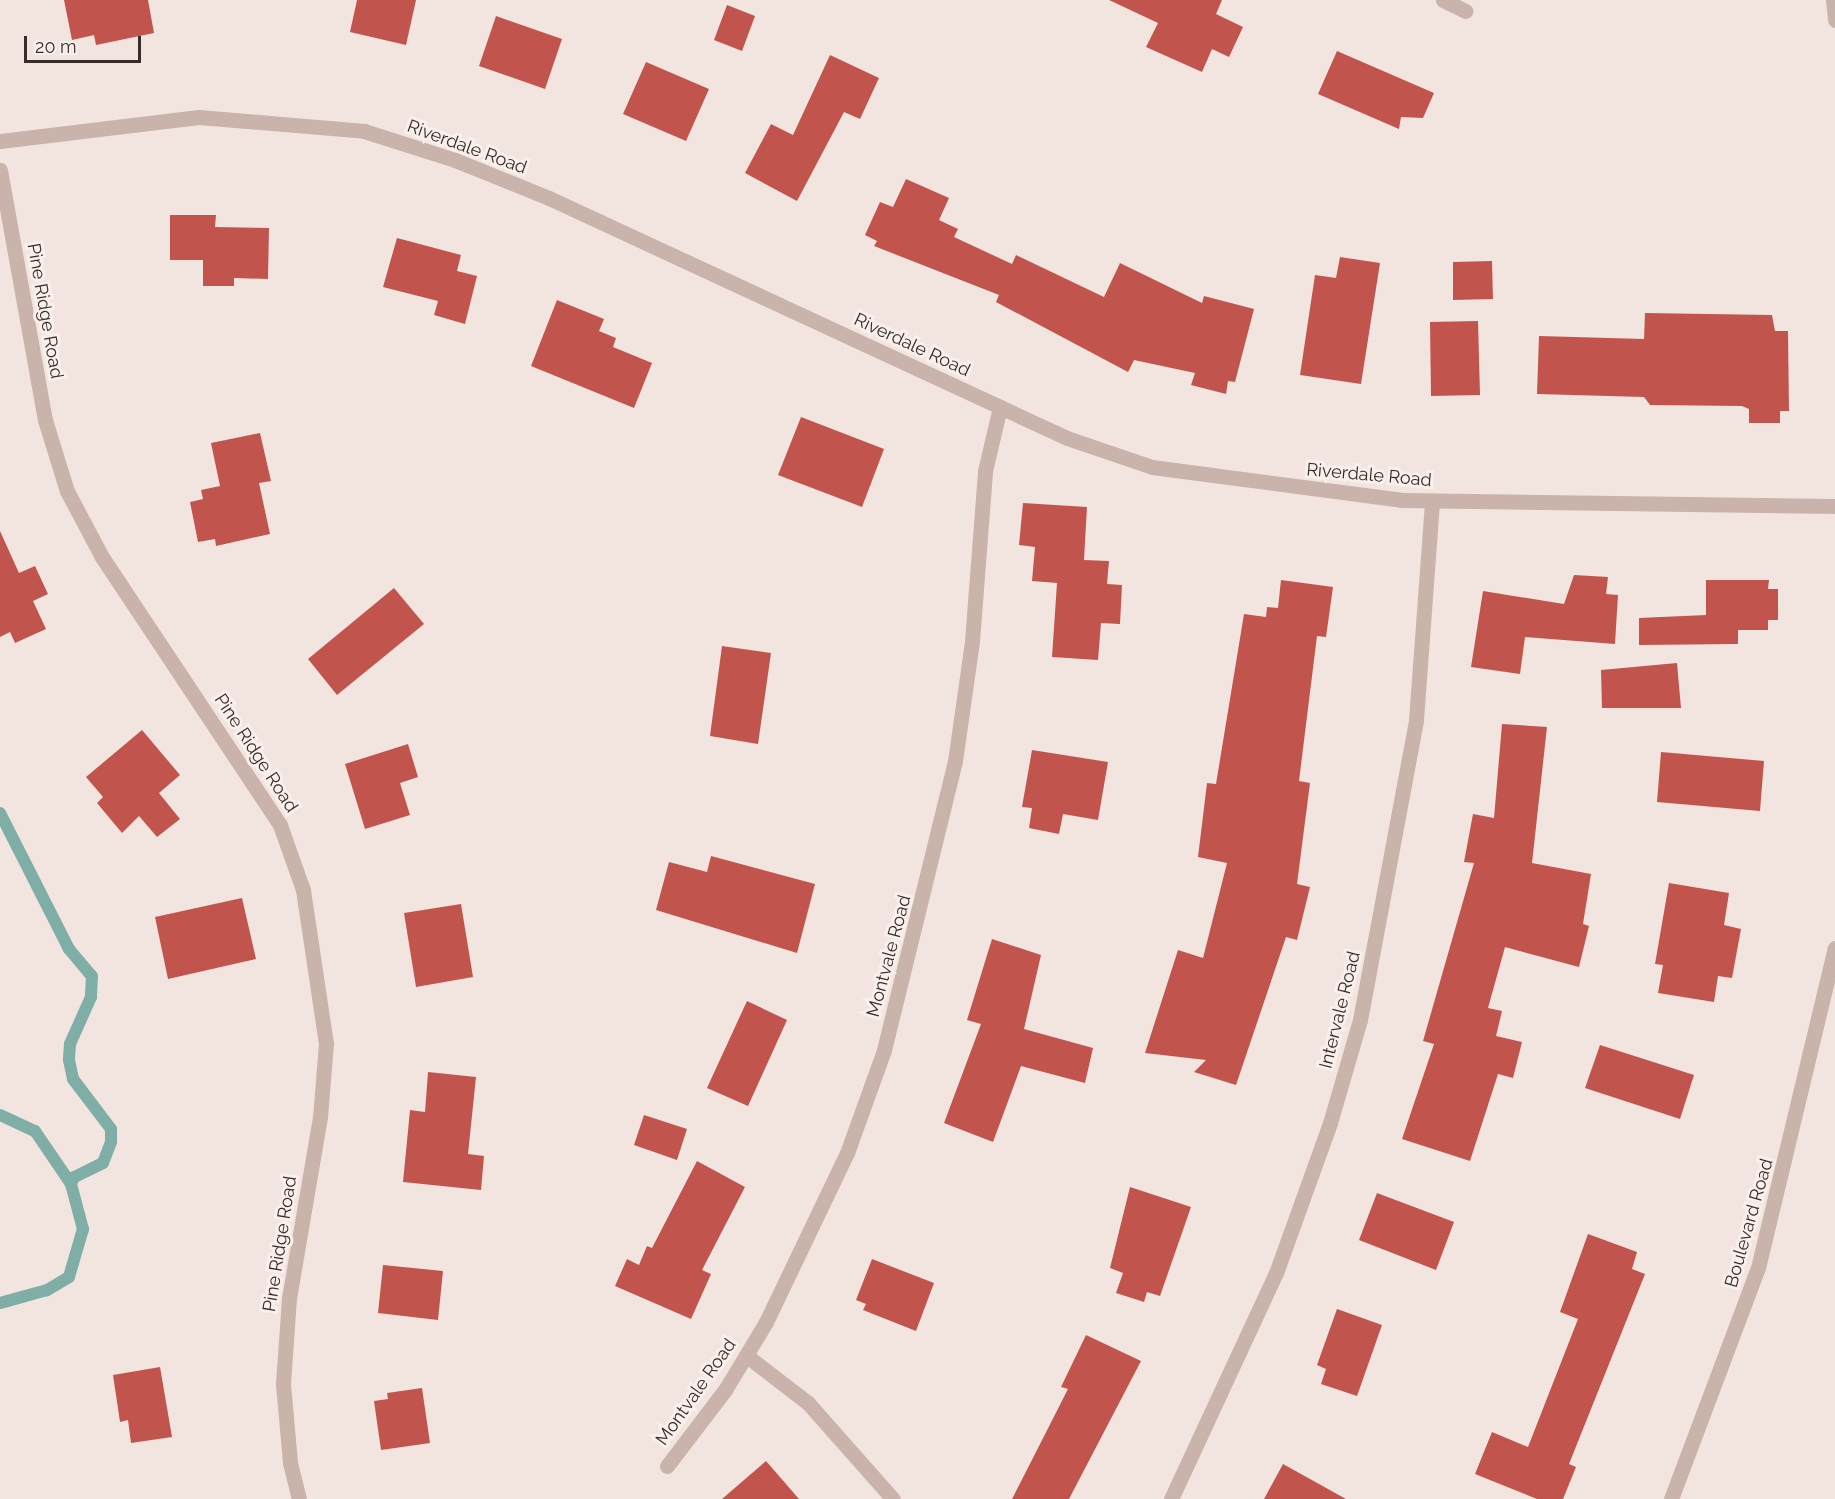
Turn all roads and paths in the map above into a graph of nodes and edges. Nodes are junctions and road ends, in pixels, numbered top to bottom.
1 (1443, 0) edge
2 (1833, 0) edge
3 (1466, 11) dead end
4 (1835, 20) edge
5 (0, 141) edge
6 (0, 170) edge
7 (1000, 407) junction
8 (1432, 501) junction
9 (1835, 506) edge
10 (1835, 948) edge
11 (747, 1356) junction
12 (667, 1466) dead end
13 (299, 1499) edge
14 (893, 1499) edge
15 (1171, 1499) edge
16 (1671, 1499) edge

1 - 3 street
2 - 4 street
5 - 7 street, Riverdale Road
6 - 13 street, Pine Ridge Road
7 - 8 street, Riverdale Road
7 - 11 street, Montvale Road
8 - 9 street, Riverdale Road
8 - 15 street, Intervale Road
10 - 16 street, Boulevard Road
11 - 12 street, Montvale Road
11 - 14 street

